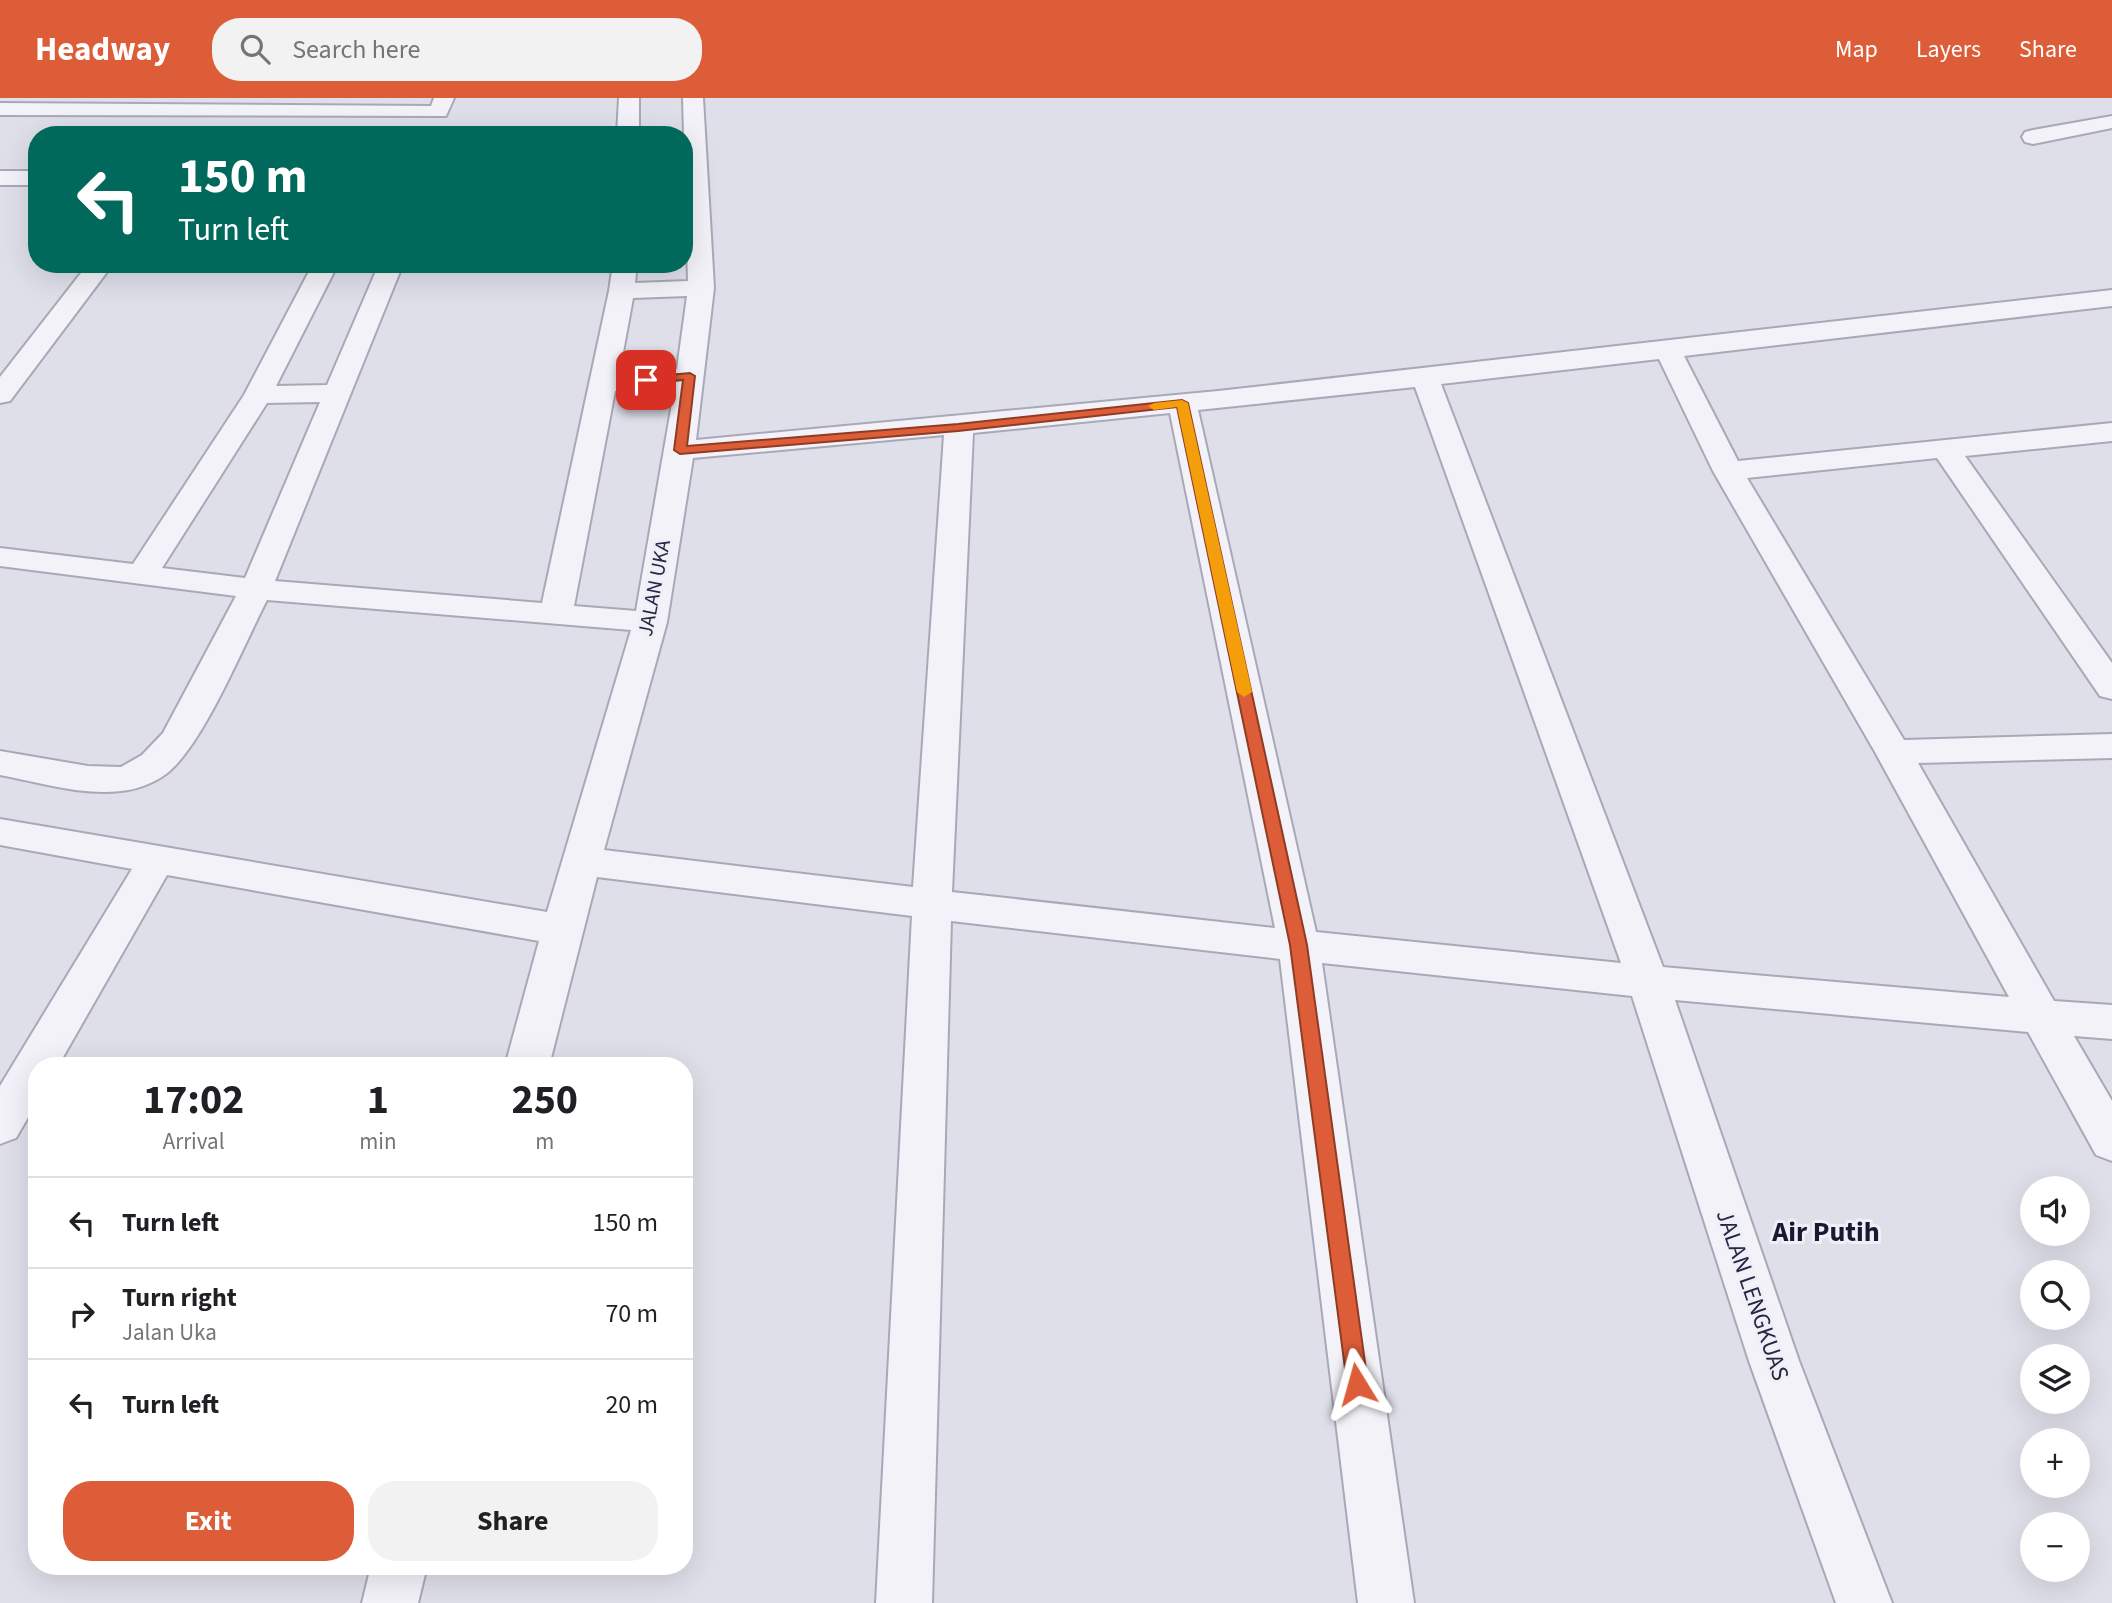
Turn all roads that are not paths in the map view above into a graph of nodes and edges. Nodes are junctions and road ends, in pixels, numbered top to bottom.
1 (629, 98) edge
2 (693, 98) edge
3 (442, 105) edge
4 (0, 109) edge
5 (2112, 122) edge
6 (437, 126) edge
7 (628, 126) edge
8 (692, 126) edge
9 (2033, 137) dead end
10 (0, 177) edge
11 (28, 178) edge
12 (693, 197) edge
13 (94, 273) edge
14 (321, 273) edge
15 (387, 273) edge
16 (624, 277) edge
17 (701, 288) junction
18 (2112, 298) edge
19 (1668, 351) junction
20 (690, 376) junction
21 (1425, 377) junction
22 (603, 384) junction
23 (338, 393) junction
24 (0, 395) edge
25 (258, 395) junction
26 (1182, 403) junction
27 (958, 427) junction
28 (2112, 432) edge
29 (680, 450) junction
30 (1946, 450) junction
31 (1728, 471) junction
32 (0, 557) edge
33 (143, 573) junction
34 (256, 589) junction
35 (556, 612) junction
36 (650, 622) junction
37 (2112, 688) edge
38 (2112, 746) edge
39 (1893, 752) junction
40 (0, 763) edge
41 (0, 832) edge
42 (156, 861) junction
43 (583, 861) junction
44 (932, 905) junction
45 (562, 930) junction
46 (1299, 945) junction
47 (1649, 984) junction
48 (2040, 1017) junction
49 (2112, 1022) edge
50 (39, 1057) edge
51 (529, 1057) edge
52 (28, 1075) edge
53 (2, 1118) edge
54 (2112, 1142) edge
55 (397, 1575) edge
56 (390, 1603) edge
57 (904, 1603) edge
58 (1386, 1603) edge
59 (1864, 1603) edge

1 - 7 street
2 - 8 street, JALAN UKA
3 - 4 street
3 - 6 street
5 - 9 street
10 - 11 street
12 - 17 street, JALAN UKA
13 - 24 street
14 - 25 street
15 - 23 street
16 - 17 street
16 - 22 street
17 - 20 street, JALAN UKA
18 - 19 street
19 - 21 street
19 - 31 street
20 - 22 street
20 - 29 street, JALAN UKA
21 - 26 street
21 - 47 street, JALAN LENGKUAS
22 - 35 street
23 - 25 street
23 - 34 street
25 - 33 street
26 - 27 street
26 - 46 street
27 - 29 street
27 - 44 street
28 - 30 street
29 - 36 street, JALAN UKA
30 - 31 street
30 - 37 street
31 - 39 street
32 - 33 street
33 - 34 street
34 - 35 street
34 - 40 street
35 - 36 street
36 - 43 street, JALAN UKA
38 - 39 street
39 - 48 street
41 - 42 street
42 - 45 street
42 - 50 street
43 - 44 street
43 - 45 street, JALAN UKA
44 - 46 street
44 - 57 street
45 - 51 street, JALAN UKA
46 - 47 street
46 - 58 street
47 - 48 street
47 - 59 street, JALAN LENGKUAS
48 - 49 street
48 - 54 street
52 - 53 street
55 - 56 street

